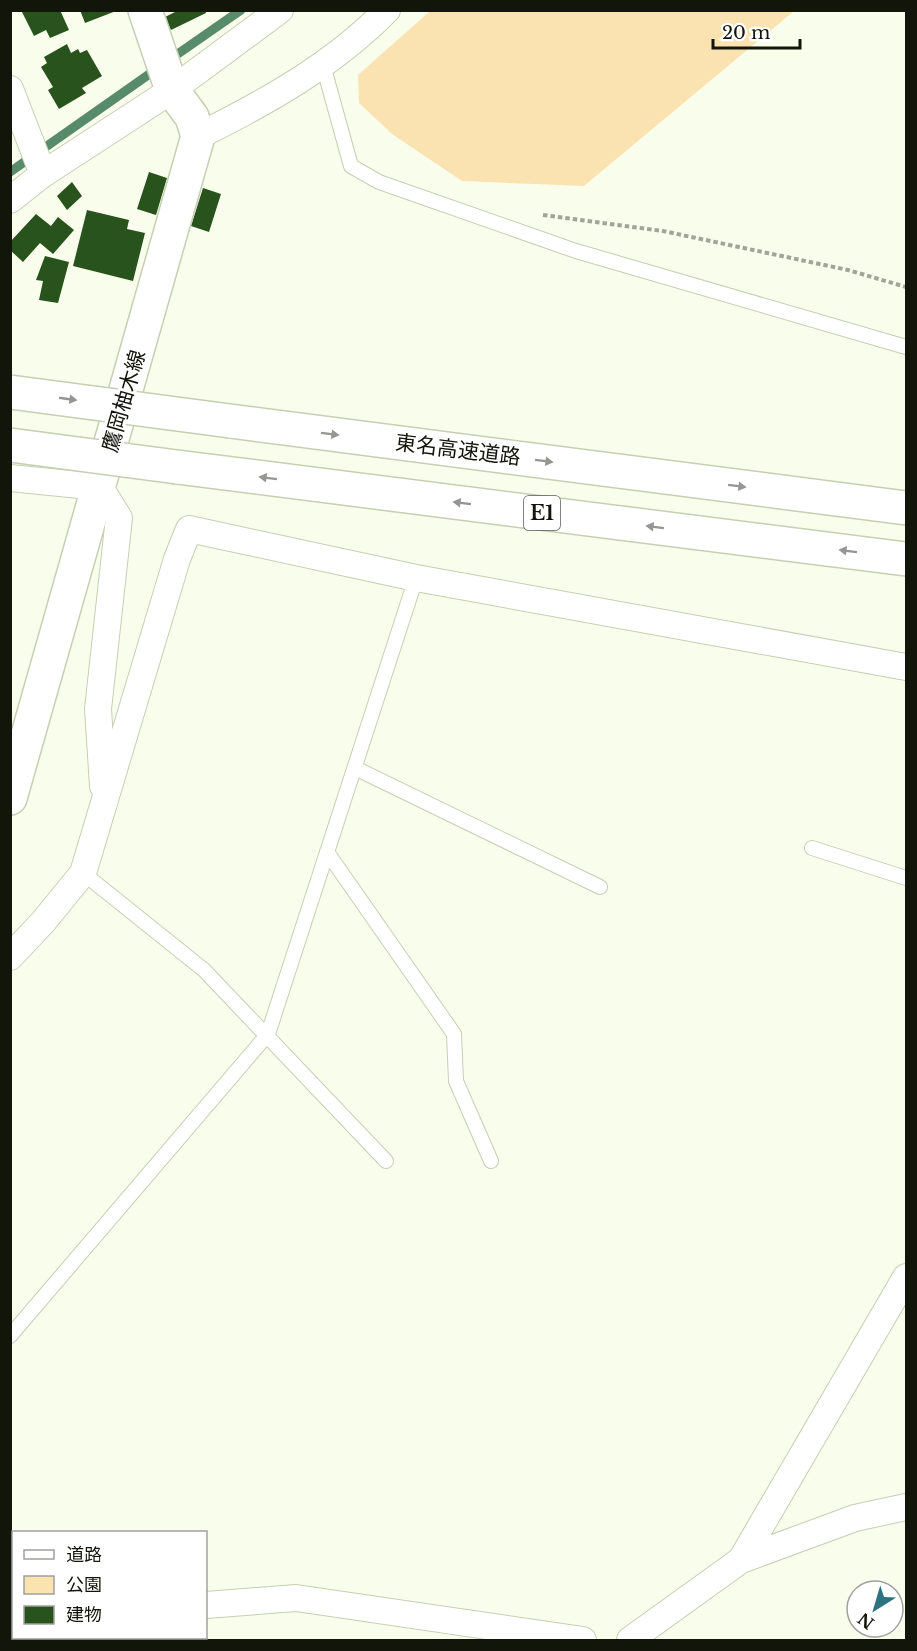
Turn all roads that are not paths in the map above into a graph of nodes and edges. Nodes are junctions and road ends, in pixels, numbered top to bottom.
1 (145, 10) edge
2 (280, 10) edge
3 (387, 10) edge
4 (323, 65) junction
5 (10, 89) edge
6 (172, 90) junction
7 (198, 136) junction
8 (43, 174) junction
9 (10, 200) edge
10 (906, 347) edge
11 (10, 392) edge
12 (10, 445) edge
13 (10, 478) edge
14 (100, 487) junction
15 (906, 508) edge
16 (906, 559) edge
17 (417, 578) junction
18 (906, 667) edge
19 (354, 768) junction
20 (10, 798) edge
21 (104, 801) junction
22 (812, 848) dead end
23 (327, 852) junction
24 (83, 873) junction
25 (906, 878) edge
26 (600, 887) dead end
27 (10, 957) edge
28 (268, 1034) junction
29 (387, 1161) dead end
30 (491, 1161) dead end
31 (906, 1277) edge
32 (10, 1336) edge
33 (906, 1507) edge
34 (741, 1560) junction
35 (207, 1605) edge
36 (583, 1641) edge
37 (630, 1641) edge

1 - 6 main road
2 - 6 street
3 - 4 street
4 - 7 street
4 - 10 lane
5 - 8 street
6 - 7 main road
6 - 8 street
7 - 14 main road, 鷹岡柚木線
8 - 9 street
11 -> 15 main road, 東名高速道路, bridge
16 -> 12 main road, E1, bridge
13 - 14 street
14 - 20 main road, 鷹岡柚木線
14 - 21 street
17 - 18 street
17 - 19 lane
17 - 21 street
19 - 23 lane
19 - 26 lane
21 - 24 street
22 - 25 lane
23 - 28 lane
23 - 30 lane
24 - 27 street
24 - 28 lane
28 - 29 lane
28 - 32 lane
31 - 34 street
33 - 34 street
34 - 37 street
35 - 36 street

